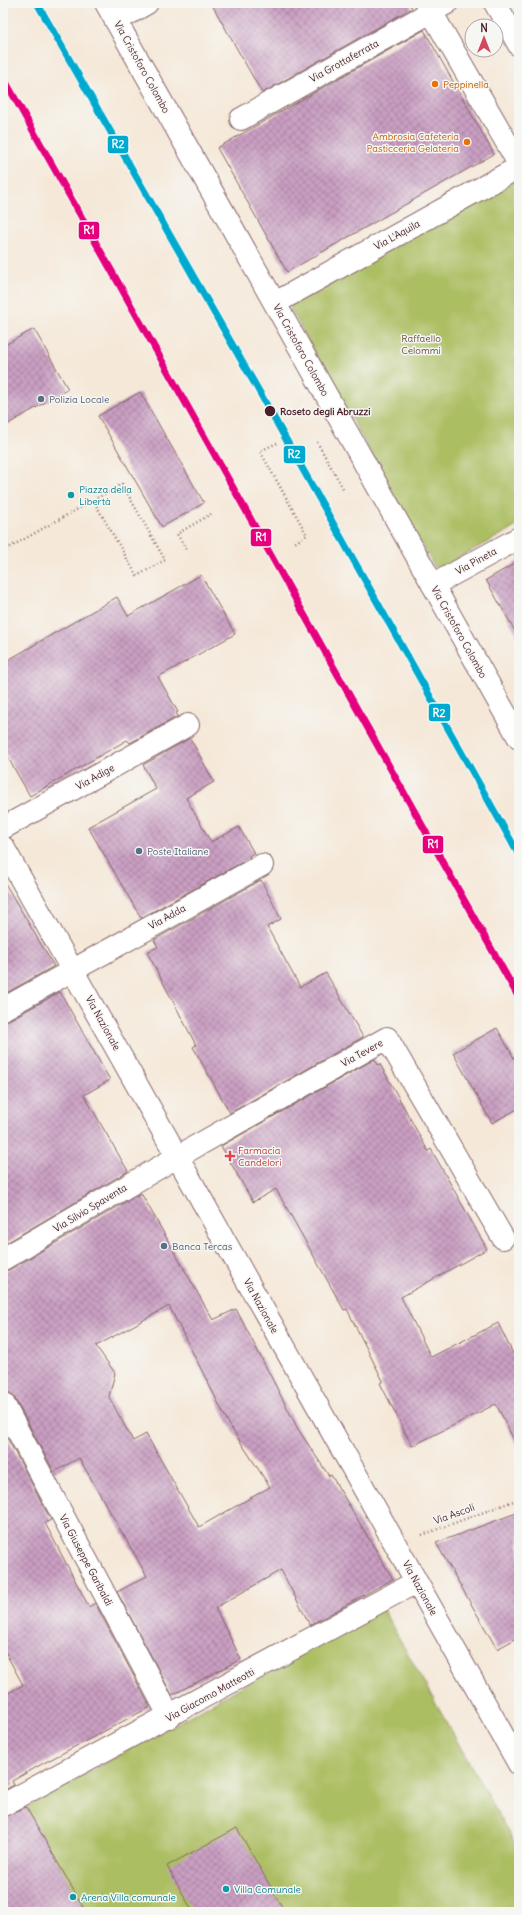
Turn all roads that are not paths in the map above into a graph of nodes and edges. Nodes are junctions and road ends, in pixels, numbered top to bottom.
1 (147, 3) edge
2 (495, 3) edge
3 (435, 6) edge
4 (111, 12) edge
5 (519, 45) edge
6 (240, 119) dead end
7 (519, 164) edge
8 (519, 167) edge
9 (274, 303) junction
10 (519, 538) edge
11 (433, 585) junction
12 (188, 725) dead end
13 (516, 726) edge
14 (3, 828) edge
15 (3, 847) edge
16 (262, 865) dead end
17 (73, 969) junction
18 (3, 1008) edge
19 (177, 1157) junction
20 (503, 1238) dead end
21 (3, 1260) edge
22 (3, 1403) edge
23 (416, 1582) junction
24 (170, 1717) junction
25 (519, 1764) edge
26 (3, 1806) edge

1 - 4 street
2 - 5 street
3 - 6 street, Via Grottaferrata
3 - 7 street
4 - 9 street, Via Cristoforo Colombo
8 - 9 street, Via L'Aquila
9 - 11 street, Via Cristoforo Colombo
10 - 11 street, Via Pineta
11 - 13 street, Via Cristoforo Colombo
12 - 14 street, Via Adige
15 - 17 street, Via Nazionale
16 - 17 street, Via Adda
17 - 18 street, Via Adda
17 - 19 street, Via Nazionale
19 - 20 street, Via Tevere
19 - 21 street, Via Silvio Spaventa
19 - 23 street, Via Nazionale
22 - 24 street, Via Giuseppe Garibaldi
23 - 24 street, Via Giacomo Matteotti
23 - 25 street, Via Nazionale
24 - 26 street, Via Giacomo Matteotti

